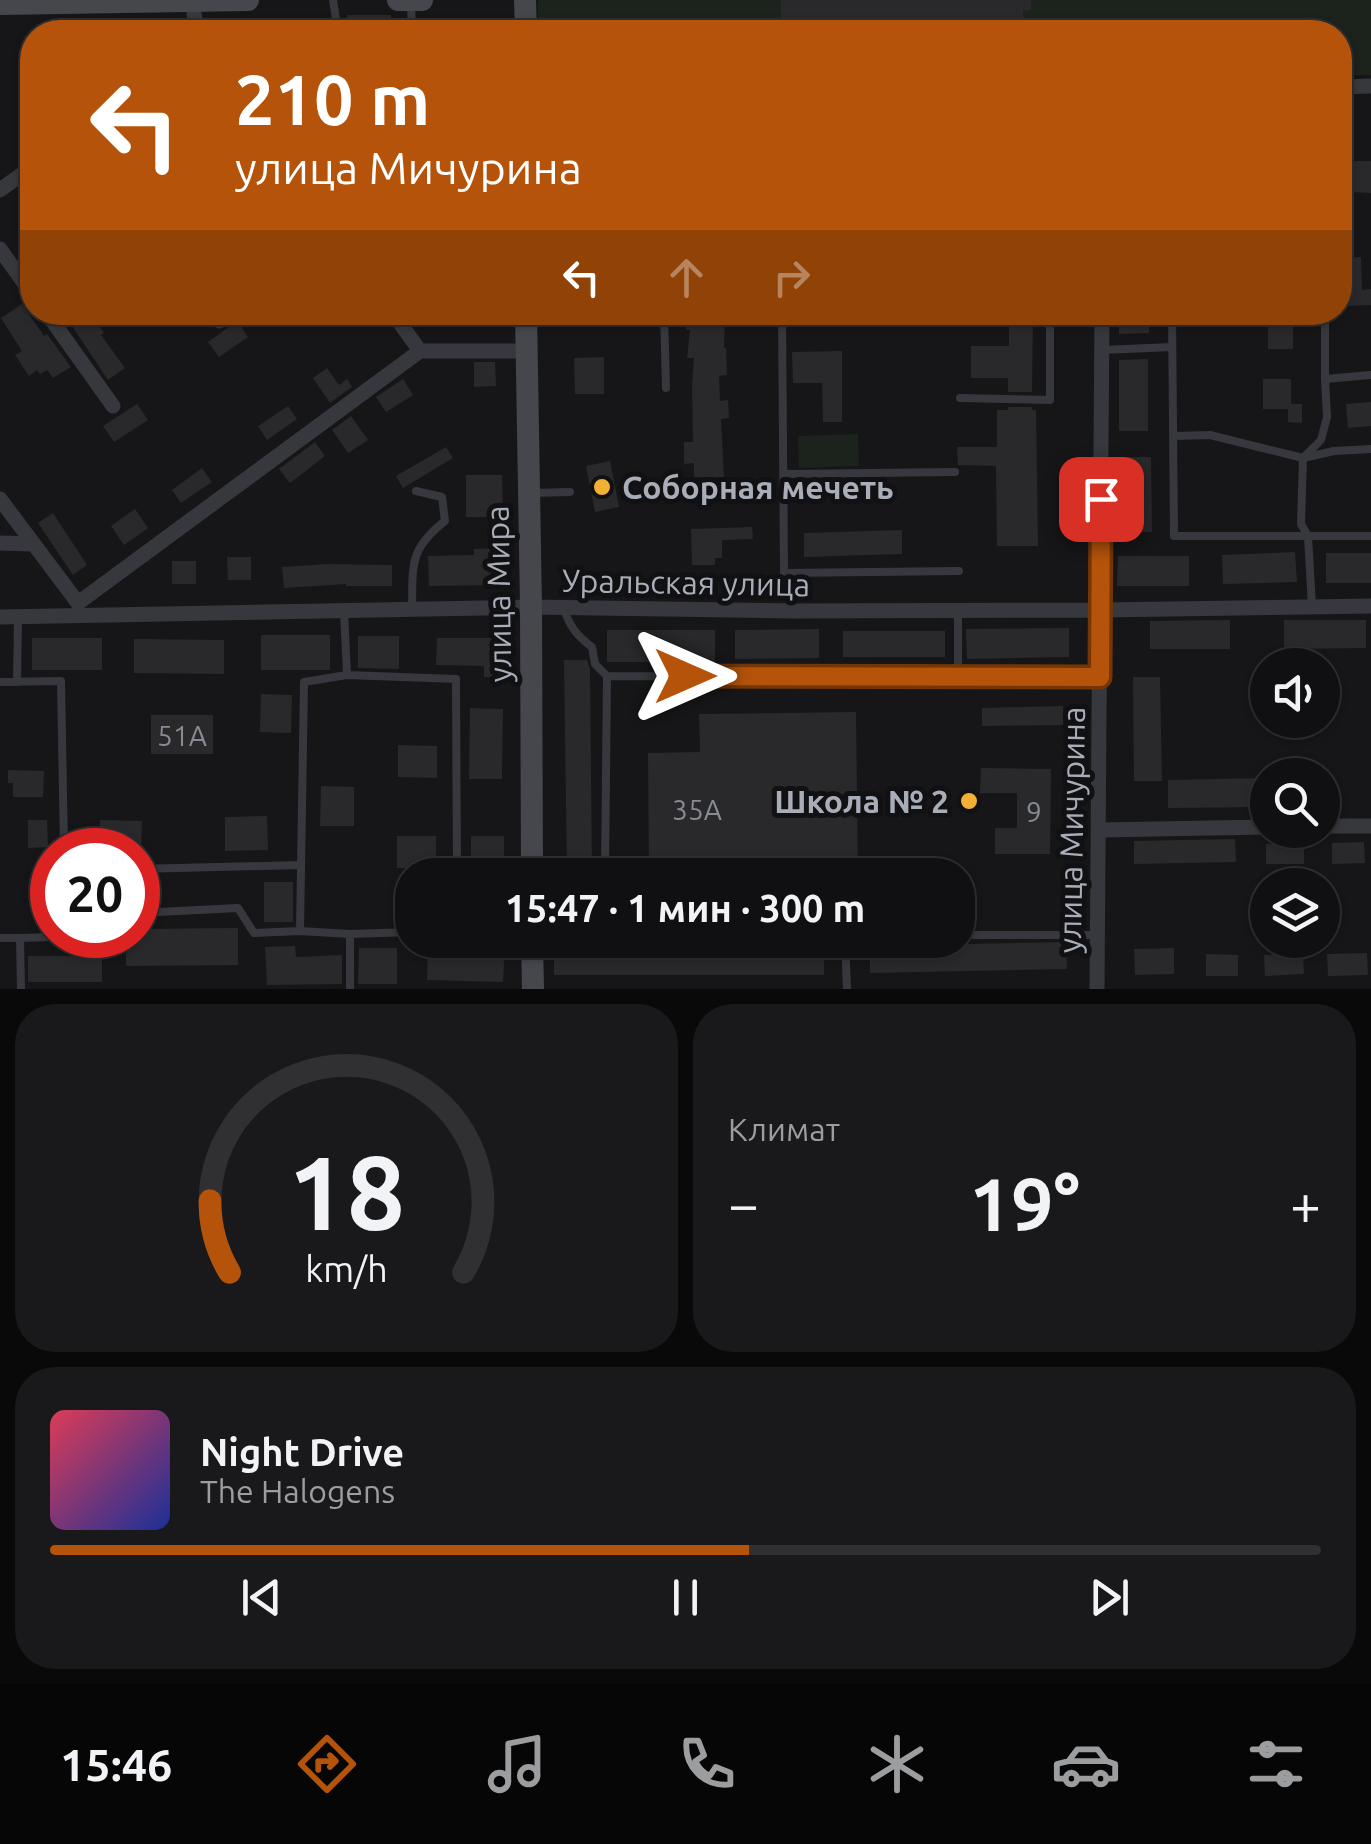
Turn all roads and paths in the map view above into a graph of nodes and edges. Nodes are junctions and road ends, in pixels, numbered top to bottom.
1 (248, 0) edge
2 (398, 0) edge
3 (411, 0) edge
4 (422, 0) edge
5 (192, 1) edge
6 (0, 4) edge
7 (0, 249) edge
8 (20, 277) edge
9 (55, 325) edge
10 (401, 325) edge
11 (526, 325) edge
12 (664, 325) edge
13 (782, 325) edge
14 (1050, 325) edge
15 (1102, 325) edge
16 (1172, 325) edge
17 (1325, 325) edge
18 (1172, 347) junction
19 (1102, 350) junction
20 (420, 351) junction
21 (526, 351) junction
22 (1371, 375) edge
23 (1325, 379) junction
24 (666, 388) dead end
25 (960, 398) dead end
26 (113, 406) dead end
27 (1173, 436) junction
28 (1371, 449) edge
29 (1303, 458) junction
30 (955, 472) dead end
31 (784, 474) junction
32 (416, 491) dead end
33 (570, 492) dead end
34 (529, 493) junction
35 (0, 498) edge
36 (1308, 536) junction
37 (1371, 536) edge
38 (0, 543) edge
39 (32, 544) junction
40 (959, 571) dead end
41 (1371, 606) edge
42 (531, 607) junction
43 (1312, 607) junction
44 (564, 608) junction
45 (78, 610) junction
46 (412, 610) junction
47 (1101, 610) junction
48 (344, 611) junction
49 (958, 611) junction
50 (18, 617) junction
51 (0, 618) edge
52 (346, 674) junction
53 (607, 676) junction
54 (958, 677) junction
55 (1100, 677) junction
56 (0, 682) edge
57 (16, 682) junction
58 (1340, 826) edge
59 (1371, 826) edge
60 (1250, 827) edge
61 (63, 828) edge
62 (1098, 830) junction
63 (457, 858) edge
64 (532, 858) edge
65 (604, 858) edge
66 (301, 865) junction
67 (160, 869) edge
68 (160, 912) edge
69 (300, 931) junction
70 (395, 933) edge
71 (350, 934) junction
72 (975, 935) edge
73 (1097, 935) junction
74 (0, 938) edge
75 (20, 938) junction
76 (30, 938) edge
77 (534, 958) edge
78 (845, 958) edge
79 (21, 989) edge
80 (350, 989) edge
81 (532, 989) edge
82 (846, 989) edge
83 (1097, 989) edge

1 - 5 street
2 - 3 street
3 - 4 street
5 - 6 street
7 - 8 street
9 - 26 street
10 - 20 street
11 - 21 street, улица Мира
12 - 24 lane
13 - 31 lane
14 - 25 lane
15 - 19 street, улица Мичурина
16 - 18 lane
17 - 23 lane
18 - 19 lane
18 - 27 lane
19 - 47 street, улица Мичурина
20 - 21 street
20 - 45 street
21 - 34 street, улица Мира
22 - 23 lane
23 - 29 lane
27 - 29 lane
27 - 36 lane
28 - 29 lane
29 - 36 lane
30 - 31 lane
31 - 40 lane
32 - 46 lane
33 - 34 lane
34 - 42 street, улица Мира
35 - 39 street
36 - 37 lane
36 - 43 lane
38 - 39 street
39 - 45 street
41 - 43 street, Уральская улица
42 - 44 street, Уральская улица
42 - 46 street, Уральская улица
42 - 64 street, улица Мира
43 - 47 street, Уральская улица
44 - 49 street, Уральская улица
44 - 53 lane
45 - 48 street, Уральская улица
45 - 50 street, Уральская улица
46 - 48 street, Уральская улица
47 - 49 street, Уральская улица
47 - 55 street, улица Мичурина
48 - 52 lane
49 - 54 lane
50 - 51 street, Уральская улица
50 - 57 lane
52 - 63 lane
52 - 66 lane
53 - 54 lane
53 - 65 lane
54 - 55 lane
55 - 62 street, улица Мичурина
56 - 57 lane
57 - 61 lane
58 - 59 street
60 - 62 street
62 - 73 street, улица Мичурина
66 - 67 lane
66 - 69 lane
68 - 69 lane
69 - 71 lane
70 - 71 lane
71 - 80 lane
72 - 73 lane
73 - 83 street, улица Мичурина
74 - 75 lane
75 - 76 lane
75 - 79 lane
77 - 81 street
78 - 82 lane

